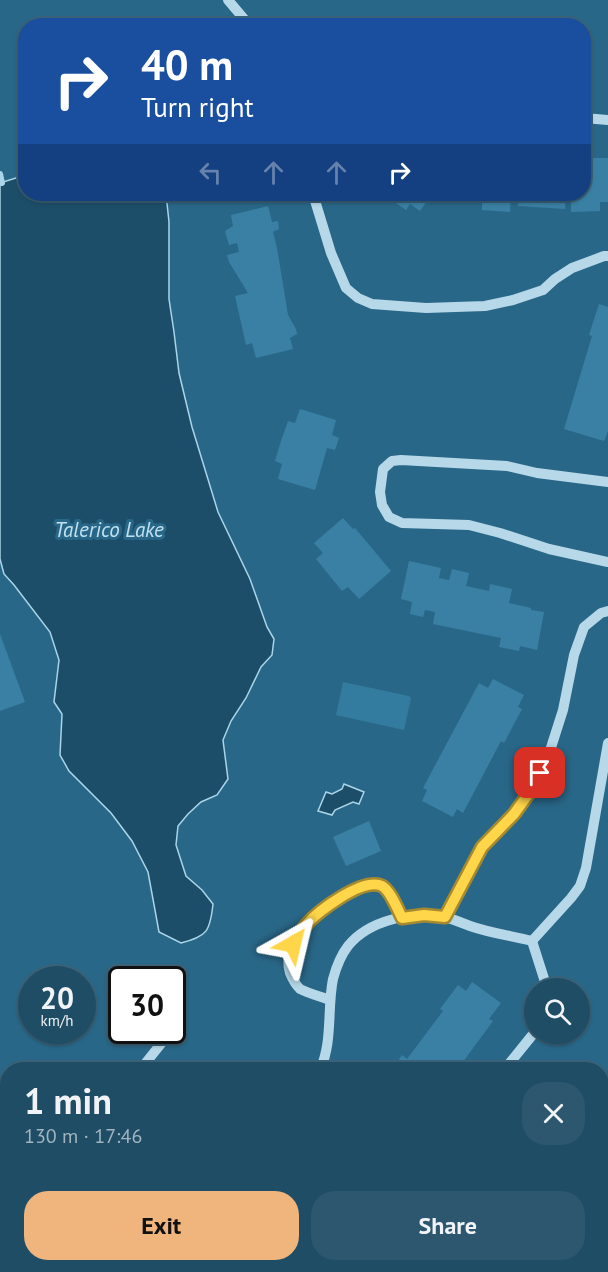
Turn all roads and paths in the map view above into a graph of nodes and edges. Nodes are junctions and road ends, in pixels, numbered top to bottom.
1 (228, 0) edge
2 (243, 18) edge
3 (591, 119) edge
4 (608, 120) edge
5 (315, 201) edge
6 (608, 256) edge
7 (608, 482) edge
8 (608, 562) edge
9 (608, 611) edge
10 (608, 743) edge
11 (445, 917) junction
12 (402, 918) junction
13 (532, 941) junction
14 (544, 978) edge
15 (330, 1000) junction
16 (161, 1044) edge
17 (525, 1044) edge
18 (147, 1062) edge
19 (323, 1062) edge
20 (510, 1062) edge

1 - 2 street
3 - 4 street
5 - 6 street
7 - 8 street
9 - 11 street
10 - 13 street
11 - 12 street
11 - 13 street
12 - 15 street
12 - 15 street
13 - 14 street
15 - 19 street
16 - 18 street
17 - 20 street

